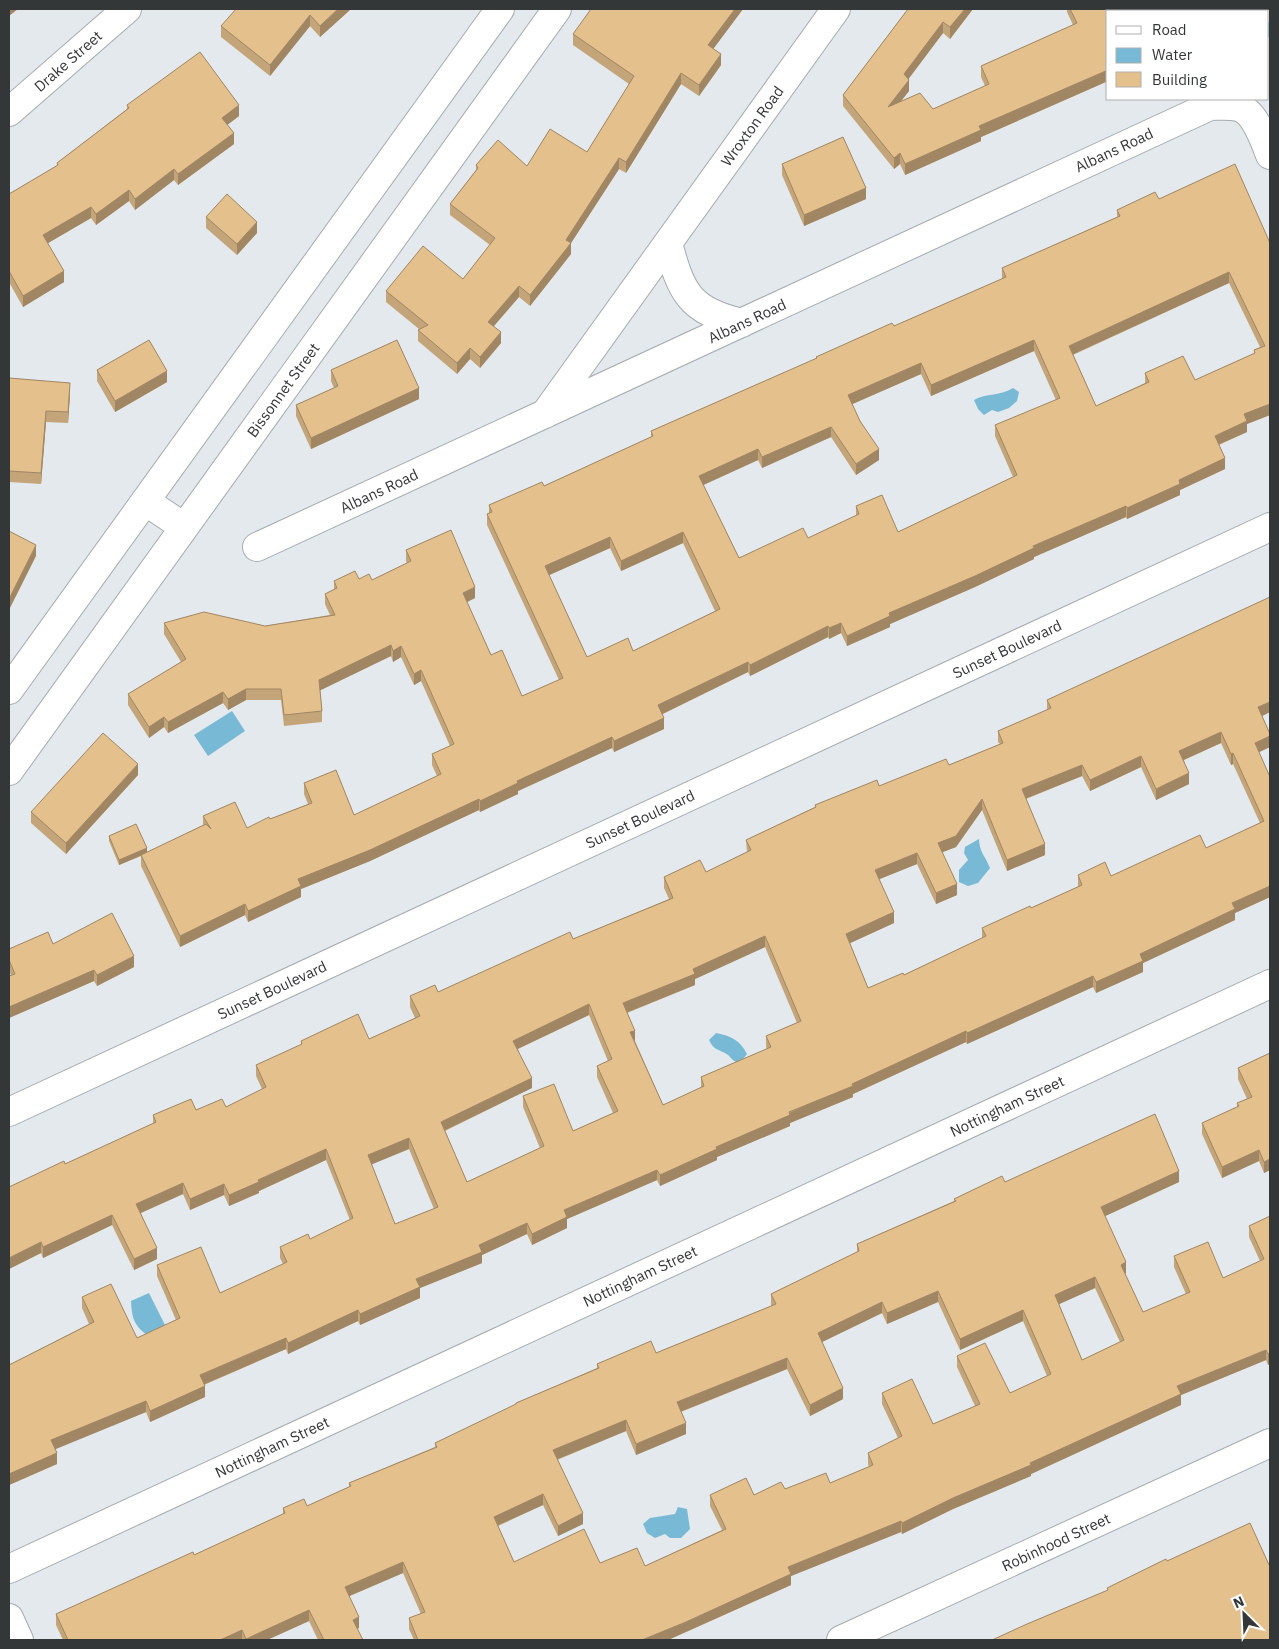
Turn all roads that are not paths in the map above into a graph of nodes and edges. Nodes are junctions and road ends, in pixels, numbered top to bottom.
1 (127, 9) edge
2 (500, 9) edge
3 (557, 9) edge
4 (836, 9) edge
5 (9, 112) edge
6 (1270, 154) edge
7 (668, 243) junction
8 (742, 324) junction
9 (544, 415) junction
10 (145, 501) junction
11 (184, 527) junction
12 (1270, 527) edge
13 (257, 547) dead end
14 (9, 690) edge
15 (9, 771) edge
16 (1270, 984) edge
17 (9, 1112) edge
18 (1270, 1443) edge
19 (9, 1569) edge
20 (9, 1618) edge
21 (19, 1640) edge
22 (841, 1640) edge

1 - 5 street, Drake Street
2 - 10 street
3 - 11 street, Bissonnet Street
4 - 7 street, Wroxton Road
6 - 8 street, Albans Road
7 - 8 street
7 - 9 street, Wroxton Road
8 - 9 street, Albans Road
9 - 13 street, Albans Road
10 - 11 street
10 - 14 street
11 - 15 street, Bissonnet Street
12 - 17 street, Sunset Boulevard
16 - 19 street, Nottingham Street
18 - 22 street, Robinhood Street
20 - 21 street

